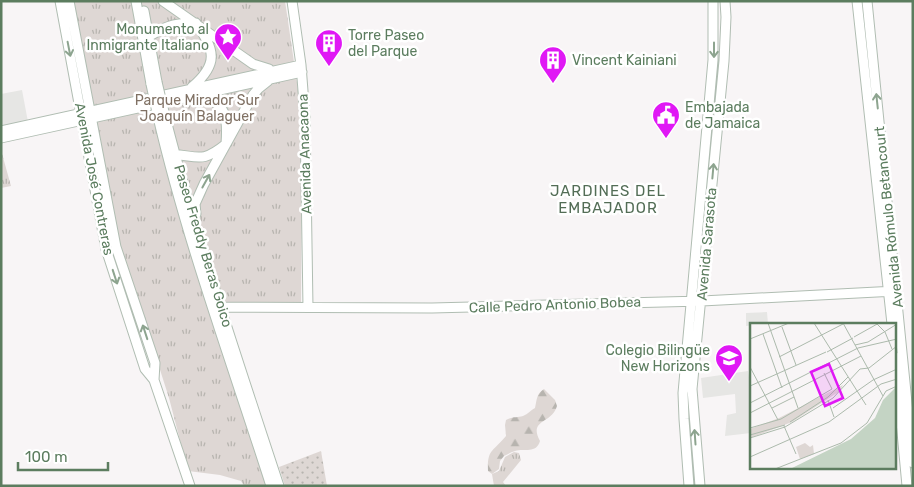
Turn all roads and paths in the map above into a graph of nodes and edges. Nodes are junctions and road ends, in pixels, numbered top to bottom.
1 (60, 1) edge
2 (69, 1) edge
3 (136, 1) edge
4 (142, 1) edge
5 (163, 1) edge
6 (292, 1) edge
7 (713, 1) edge
8 (725, 1) edge
9 (857, 1) edge
10 (867, 1) edge
11 (196, 24) junction
12 (146, 39) junction
13 (301, 68) junction
14 (275, 73) junction
15 (192, 92) junction
16 (86, 115) junction
17 (1, 131) edge
18 (1, 138) edge
19 (226, 144) junction
20 (171, 154) junction
21 (197, 227) junction
22 (893, 291) junction
23 (691, 300) junction
24 (702, 301) junction
25 (217, 307) junction
26 (308, 307) junction
27 (892, 323) edge
28 (896, 368) edge
29 (262, 446) junction
30 (913, 463) edge
31 (190, 486) edge
32 (271, 486) edge
33 (279, 486) edge
34 (689, 486) edge
35 (700, 486) edge
36 (907, 486) edge

1 -> 16 main road, Avenida José Contreras
2 - 16 main road, Avenida José Contreras
3 - 12 main road, Paseo Freddy Beras Goico
4 - 12 main road, Paseo Freddy Beras Goico
5 - 11 main road
6 - 13 main road, Avenida Anacaona
7 -> 23 main road, Avenida Sarasota
24 -> 8 main road, Avenida Sarasota
9 - 22 main road, Avenida Rómulo Betancourt
22 -> 10 main road, Avenida Rómulo Betancourt
11 - 12 main road
11 - 14 main road
11 - 15 main road
12 - 20 main road, Paseo Freddy Beras Goico, bridge
13 - 14 main road
13 - 26 main road, Avenida Anacaona
14 - 15 main road
14 - 19 main road
15 - 16 main road
15 - 19 main road
16 - 17 main road
16 - 18 main road
16 - 31 main road, Avenida José Contreras
19 - 20 main road
21 -> 19 main road
20 - 21 main road, Paseo Freddy Beras Goico
20 - 25 main road, Paseo Freddy Beras Goico
21 - 25 main road, Paseo Freddy Beras Goico
22 - 24 main road, Calle Pedro Antonio Bobea
22 - 27 main road, Avenida Rómulo Betancourt
22 - 30 main road, Avenida Rómulo Betancourt
23 - 24 main road, Calle Pedro Antonio Bobea
23 - 26 main road, Calle Pedro Antonio Bobea
23 - 34 main road, Avenida Sarasota
35 -> 24 main road, Avenida Sarasota
25 - 26 main road, Calle Pedro Antonio Bobea
25 - 29 main road, Paseo Freddy Beras Goico
28 - 36 main road
29 - 32 main road, Paseo Freddy Beras Goico
29 - 33 main road, Paseo Freddy Beras Goico

